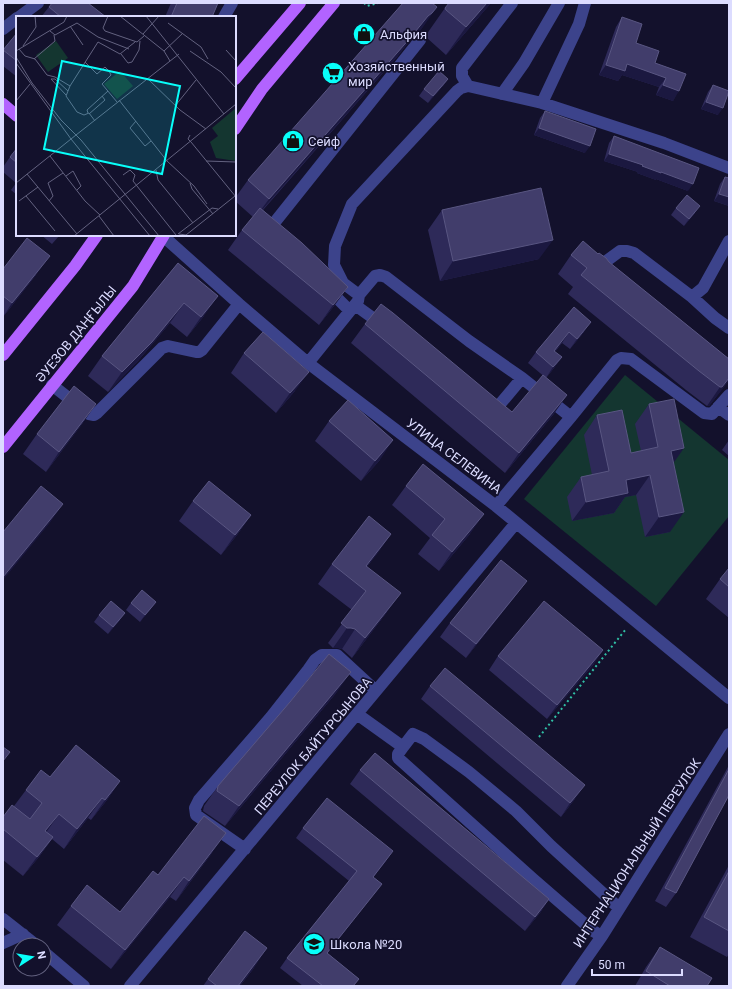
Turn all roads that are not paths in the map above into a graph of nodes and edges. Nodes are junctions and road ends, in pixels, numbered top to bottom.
1 (38, 3) edge
2 (232, 3) edge
3 (300, 3) edge
4 (334, 3) edge
5 (512, 3) edge
6 (559, 3) edge
7 (585, 3) edge
8 (21, 16) edge
9 (225, 16) edge
10 (16, 19) edge
11 (3, 29) edge
12 (420, 40) edge
13 (236, 78) edge
14 (468, 86) junction
15 (502, 94) junction
16 (542, 103) junction
17 (3, 104) edge
18 (16, 115) edge
19 (236, 128) edge
20 (729, 168) edge
21 (96, 236) edge
22 (162, 236) edge
23 (164, 236) edge
24 (729, 241) edge
25 (278, 242) edge
26 (317, 279) edge
27 (606, 280) edge
28 (692, 297) junction
29 (355, 303) junction
30 (239, 304) junction
31 (729, 328) edge
32 (393, 333) edge
33 (3, 355) edge
34 (308, 363) junction
35 (522, 378) junction
36 (52, 386) junction
37 (729, 395) edge
38 (482, 400) edge
39 (718, 407) junction
40 (729, 415) edge
41 (571, 417) junction
42 (3, 447) edge
43 (496, 506) junction
44 (516, 523) junction
45 (376, 691) junction
46 (729, 698) edge
47 (357, 714) junction
48 (729, 734) edge
49 (403, 747) junction
50 (245, 849) junction
51 (619, 908) junction
52 (3, 919) edge
53 (23, 934) junction
54 (602, 936) junction
55 (27, 937) edge
56 (3, 943) edge
57 (52, 959) edge
58 (571, 984) edge
59 (84, 986) edge
60 (130, 986) edge

1 - 8 street
2 - 9 street
3 - 13 main road
4 - 19 main road
5 - 14 street
6 - 15 street
7 - 16 street
10 - 11 street
12 - 25 street
14 - 15 street
14 - 29 street
15 - 16 street
16 - 20 street
17 - 18 main road
21 - 33 main road
22 - 36 main road, ӘУЕЗОВ ДАҢҒЫЛЫ
23 - 30 street, УЛИЦА СЕЛЕВИНА
24 - 28 street
26 - 29 street
27 - 28 street
28 - 31 street
29 - 32 street
29 - 34 street
29 - 35 street
30 - 34 street, УЛИЦА СЕЛЕВИНА
30 - 36 street
34 - 43 street, УЛИЦА СЕЛЕВИНА
35 - 38 street
35 - 41 street
36 - 42 main road, ӘУЕЗОВ ДАҢҒЫЛЫ
37 - 39 street
39 - 40 street
39 - 41 street
41 - 43 street
43 - 44 street, УЛИЦА СЕЛЕВИНА
44 - 45 street, ПЕРЕУЛОК БАЙТУРСЫНОВА
44 - 46 street, УЛИЦА СЕЛЕВИНА
45 - 47 street, ПЕРЕУЛОК БАЙТУРСЫНОВА
45 - 50 street
47 - 49 street
47 - 50 street, ПЕРЕУЛОК БАЙТУРСЫНОВА
48 - 51 street, ИНТЕРНАЦИОНАЛЬНЫЙ ПЕРЕУЛОК
49 - 51 street
49 - 54 street
50 - 60 street, ПЕРЕУЛОК БАЙТУРСЫНОВА
51 - 54 street, ИНТЕРНАЦИОНАЛЬНЫЙ ПЕРЕУЛОК
52 - 53 street
53 - 55 street
53 - 56 street
54 - 58 street, ИНТЕРНАЦИОНАЛЬНЫЙ ПЕРЕУЛОК
57 - 59 street

